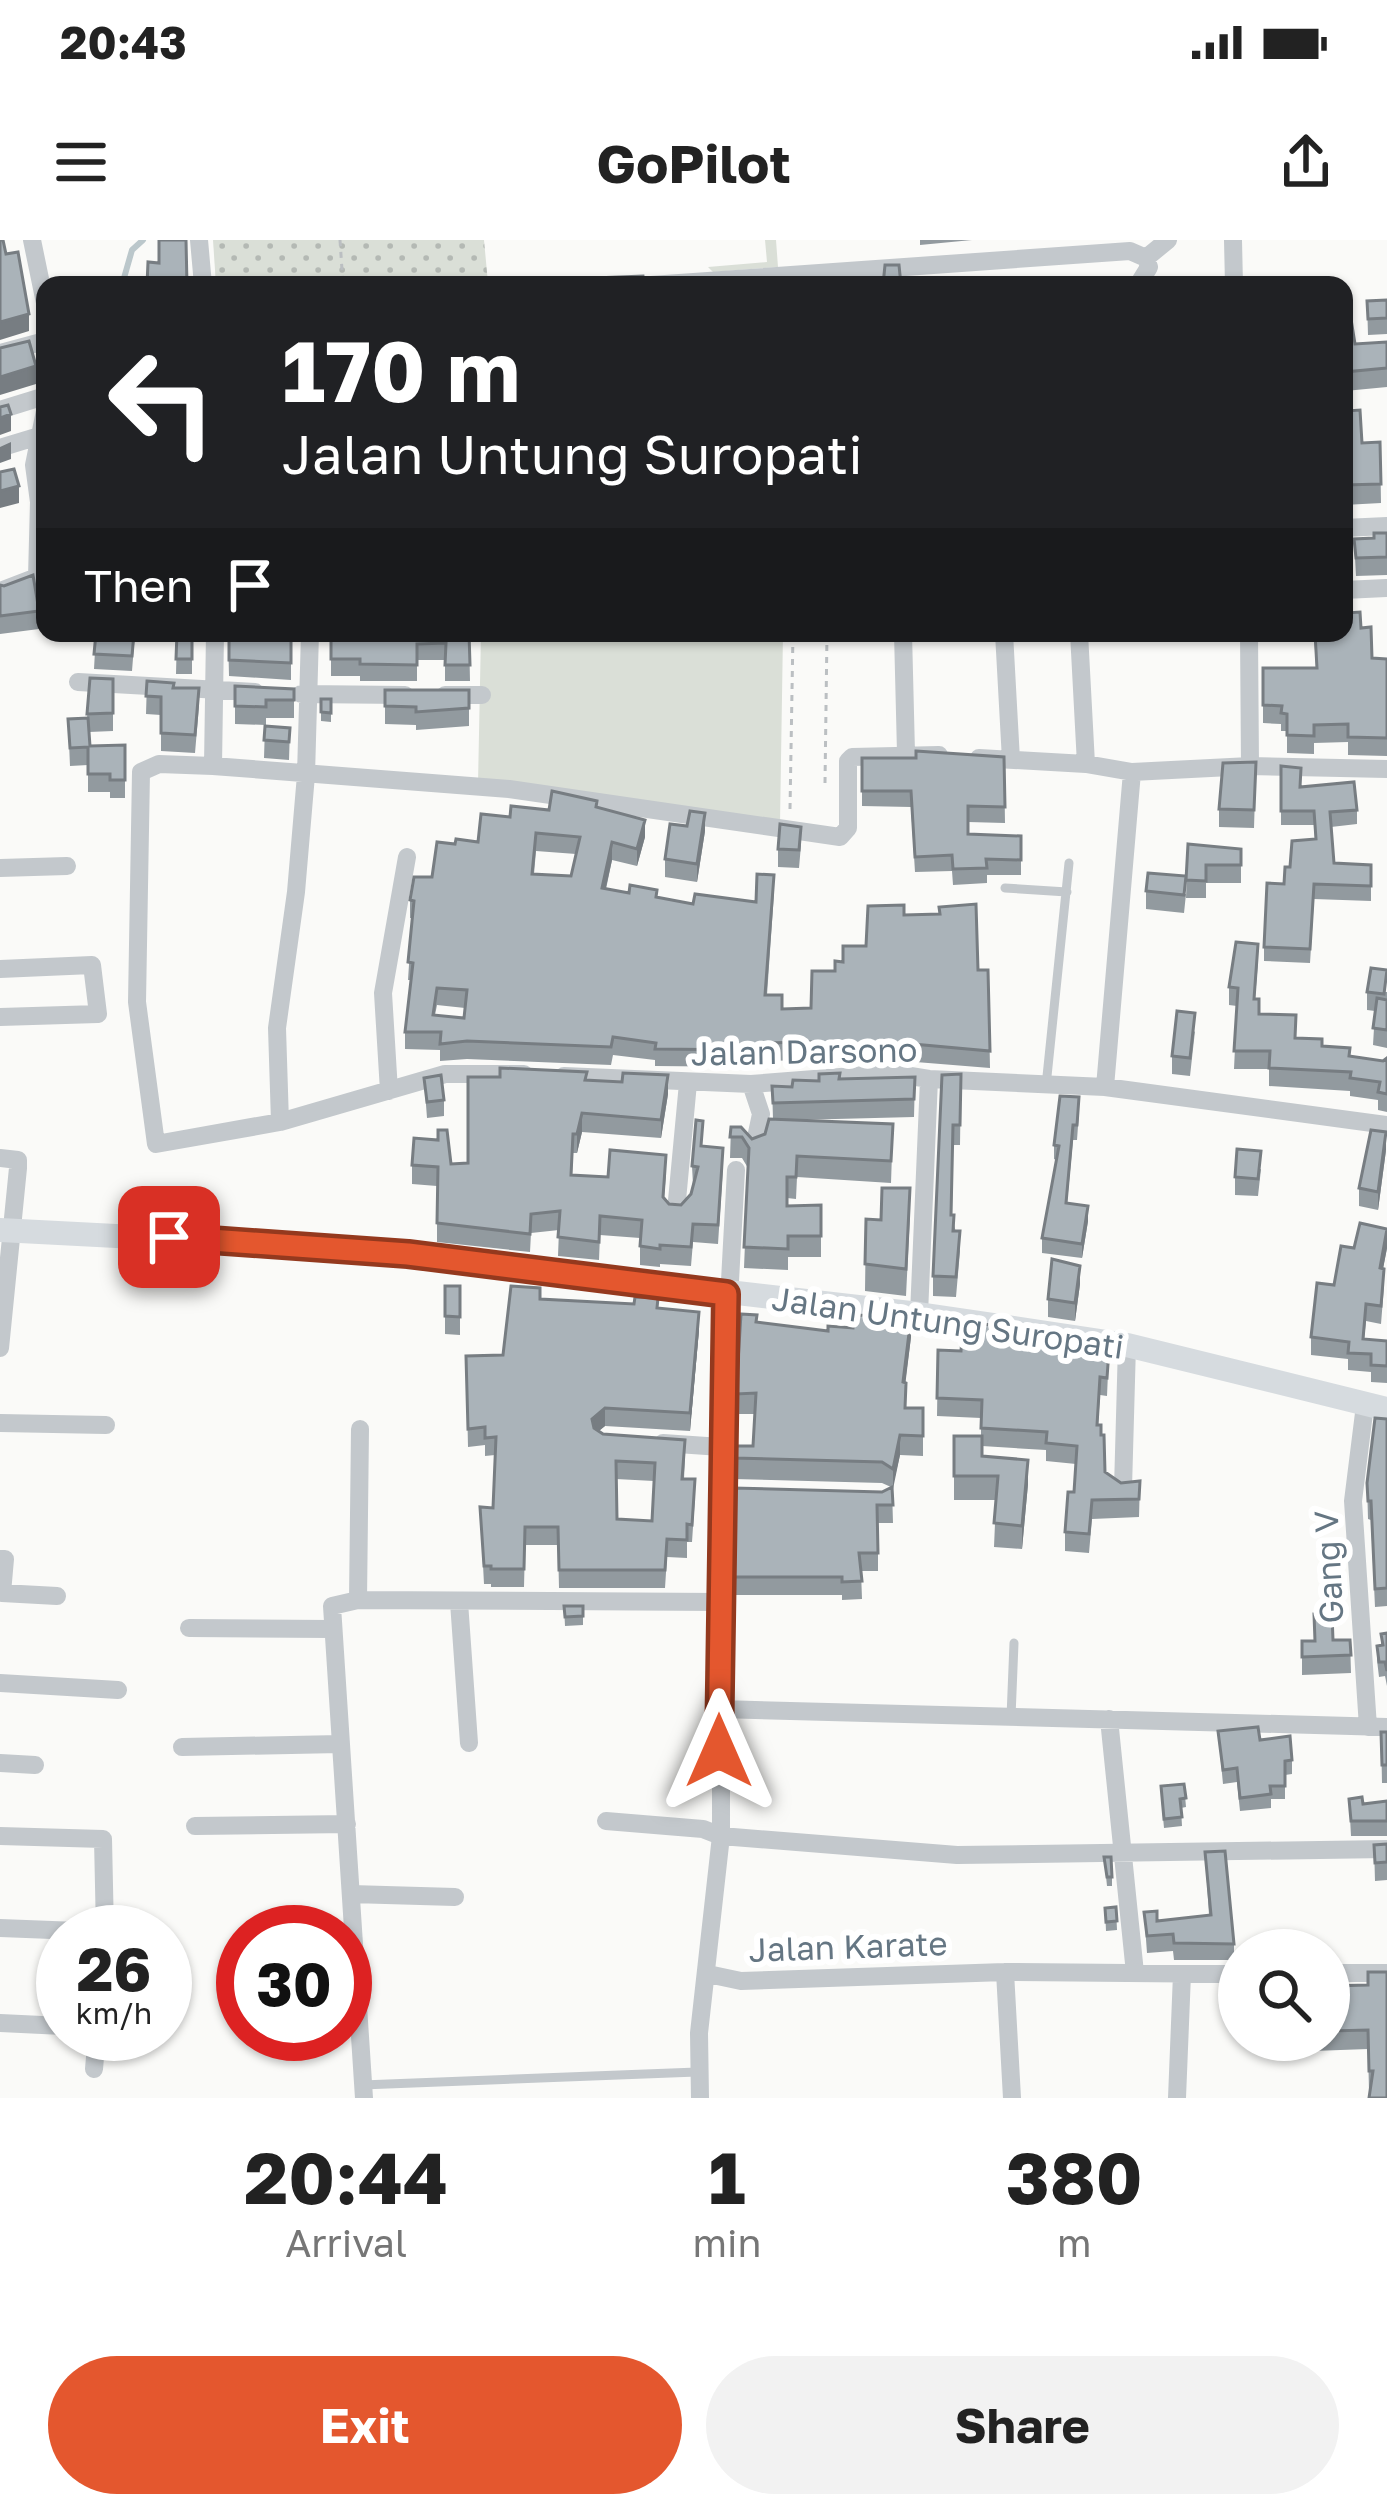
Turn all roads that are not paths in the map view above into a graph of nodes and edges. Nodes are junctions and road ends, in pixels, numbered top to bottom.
1 (32, 240) edge
2 (199, 240) edge
3 (1168, 240) edge
4 (1233, 240) edge
5 (1146, 271) edge
6 (39, 276) edge
7 (202, 276) edge
8 (779, 276) edge
9 (1234, 276) edge
10 (36, 343) edge
11 (0, 353) edge
12 (36, 399) edge
13 (0, 410) edge
14 (36, 437) edge
15 (36, 443) edge
16 (0, 448) edge
17 (36, 490) edge
18 (1387, 526) edge
19 (1353, 528) edge
20 (36, 577) edge
21 (1386, 588) edge
22 (1353, 590) edge
23 (0, 591) edge
24 (215, 642) edge
25 (310, 642) edge
26 (903, 642) edge
27 (1004, 642) edge
28 (1079, 642) edge
29 (1249, 642) edge
30 (78, 682) dead end
31 (215, 690) junction
32 (308, 694) junction
33 (482, 695) dead end
34 (907, 753) junction
35 (1011, 760) junction
36 (1086, 764) junction
37 (213, 766) junction
38 (1250, 766) junction
39 (1387, 769) edge
40 (1132, 772) junction
41 (306, 775) junction
42 (407, 856) dead end
43 (1069, 863) dead end
44 (67, 866) dead end
45 (0, 868) edge
46 (1005, 888) dead end
47 (1066, 892) junction
48 (0, 969) edge
49 (0, 1017) edge
50 (929, 1079) junction
51 (688, 1083) junction
52 (751, 1084) junction
53 (1046, 1086) junction
54 (1105, 1087) junction
55 (389, 1091) junction
56 (280, 1122) junction
57 (1387, 1125) edge
58 (754, 1147) edge
59 (9, 1159) edge
60 (736, 1170) dead end
61 (676, 1210) edge
62 (7, 1230) edge
63 (726, 1294) junction
64 (919, 1314) junction
65 (1127, 1345) junction
66 (0, 1348) edge
67 (1376, 1407) edge
68 (0, 1423) edge
69 (106, 1425) dead end
70 (360, 1429) dead end
71 (651, 1442) edge
72 (722, 1447) junction
73 (1123, 1488) edge
74 (721, 1492) junction
75 (744, 1492) edge
76 (0, 1559) edge
77 (57, 1597) dead end
78 (358, 1600) junction
79 (459, 1602) junction
80 (720, 1602) junction
81 (189, 1628) dead end
82 (331, 1629) junction
83 (1014, 1642) dead end
84 (0, 1683) edge
85 (118, 1690) dead end
86 (719, 1709) junction
87 (1011, 1717) junction
88 (1109, 1719) junction
89 (1378, 1727) edge
90 (470, 1743) dead end
91 (340, 1744) junction
92 (182, 1747) dead end
93 (0, 1763) edge
94 (35, 1765) dead end
95 (606, 1821) dead end
96 (347, 1824) junction
97 (195, 1826) dead end
98 (0, 1836) edge
99 (721, 1836) junction
100 (1387, 1849) edge
101 (1124, 1854) junction
102 (351, 1894) junction
103 (455, 1897) dead end
104 (104, 1905) edge
105 (0, 1928) edge
106 (36, 1929) edge
107 (1005, 1972) junction
108 (1135, 1972) junction
109 (1218, 1973) edge
110 (1350, 1973) edge
111 (1387, 1973) edge
112 (708, 1974) junction
113 (1182, 1974) junction
114 (0, 2023) edge
115 (36, 2025) edge
116 (95, 2061) edge
117 (94, 2069) dead end
118 (698, 2072) junction
119 (363, 2091) edge
120 (700, 2098) edge
121 (1012, 2098) edge
122 (1178, 2098) edge

1 - 6 street
2 - 7 street
3 - 5 street
4 - 9 street
5 - 8 street
10 - 11 street
12 - 13 street
14 - 16 street
15 - 17 street
18 - 19 street
20 - 23 street
21 - 22 street
24 - 31 street
25 - 32 street
26 - 34 street
27 - 35 street
28 - 36 street
29 - 38 street
30 - 31 street
31 - 32 street
31 - 37 street
32 - 33 street
32 - 41 street
34 - 35 street
34 - 41 street
35 - 36 street
36 - 40 street
37 - 41 street
37 - 56 street, Jalan Darsono
38 - 39 street
38 - 40 street
40 - 54 street
41 - 56 street
42 - 55 street
43 - 47 lane
44 - 45 street
46 - 47 lane
47 - 53 lane
48 - 49 street
50 - 52 street, Jalan Darsono
50 - 53 street, Jalan Darsono
50 - 64 street
51 - 52 street, Jalan Darsono
51 - 55 street, Jalan Darsono
51 - 61 street
52 - 58 street
53 - 54 street, Jalan Darsono
54 - 57 street, Jalan Darsono
55 - 56 street, Jalan Darsono
59 - 62 street
60 - 63 street, Jalan Karate
62 - 63 main road, Jalan Untung Suropati
62 - 66 street
63 - 64 main road, Jalan Untung Suropati
63 - 72 street, Jalan Karate
64 - 65 main road, Jalan Untung Suropati
65 - 67 main road, Jalan Untung Suropati
65 - 73 street
67 - 89 street, Gang V
68 - 69 street
70 - 78 street
71 - 72 street
72 - 74 street, Jalan Karate
74 - 75 street
74 - 80 street, Jalan Karate
76 - 77 street
78 - 79 street
78 - 82 street
79 - 80 street
79 - 90 street
80 - 86 street, Jalan Karate
81 - 82 street
82 - 91 street
83 - 87 lane
84 - 85 street
86 - 87 street
86 - 99 street, Jalan Karate
87 - 88 street
88 - 89 street
88 - 101 street
91 - 92 street
91 - 96 street
93 - 94 street
95 - 99 street
96 - 97 street
96 - 102 street
98 - 104 street
99 - 101 street
99 - 112 street, Jalan Karate
100 - 101 street
101 - 108 street
102 - 103 street
102 - 119 street
105 - 106 street
107 - 108 street, Jalan Karate
107 - 112 street, Jalan Karate
107 - 121 street
108 - 113 street, Jalan Karate
109 - 113 street, Jalan Karate
110 - 111 street
112 - 118 street
113 - 122 street
114 - 115 street
116 - 117 street
118 - 119 lane
118 - 120 street

